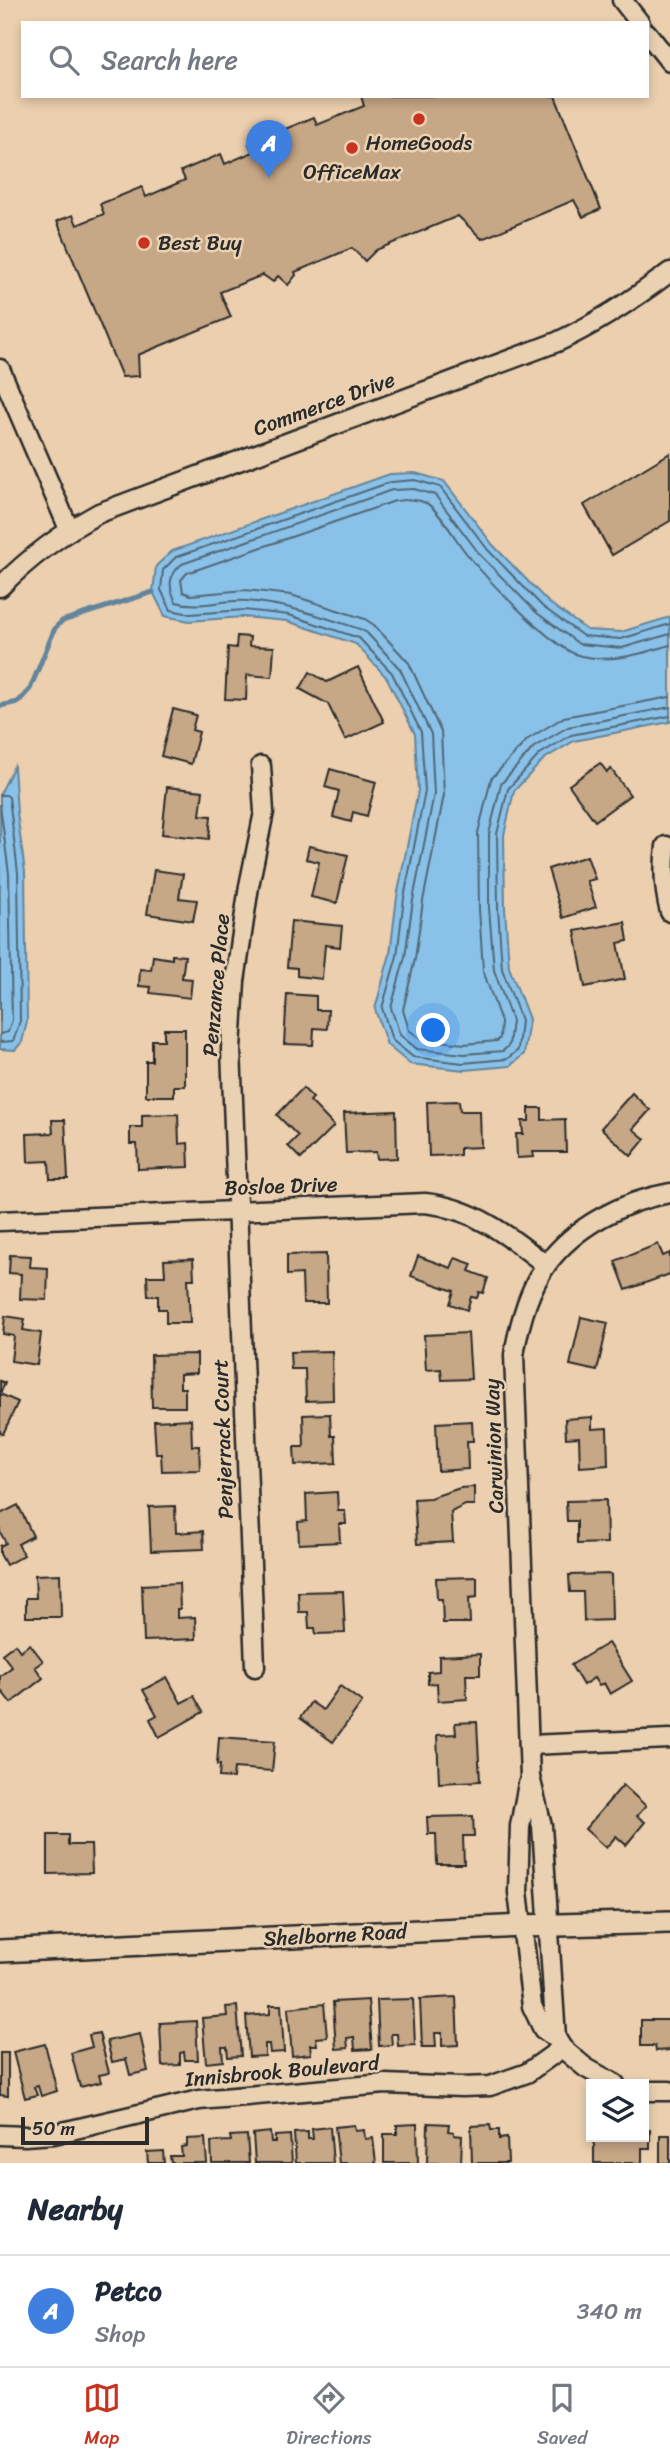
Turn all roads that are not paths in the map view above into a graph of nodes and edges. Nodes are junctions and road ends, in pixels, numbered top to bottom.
1 (622, 0) edge
2 (638, 21) edge
3 (649, 36) edge
4 (670, 62) edge
5 (670, 272) edge
6 (0, 369) edge
7 (69, 529) junction
8 (0, 587) edge
9 (261, 766) dead end
10 (666, 846) dead end
11 (670, 912) edge
12 (670, 1193) edge
13 (237, 1210) junction
14 (0, 1221) edge
15 (546, 1265) junction
16 (255, 1667) dead end
17 (670, 1739) edge
18 (529, 1745) junction
19 (530, 1777) junction
20 (670, 1922) edge
21 (549, 1925) junction
22 (521, 1926) junction
23 (0, 1951) edge
24 (559, 2043) junction
25 (606, 2079) edge
26 (649, 2091) edge
27 (670, 2091) edge
28 (0, 2135) edge

1 - 2 street
3 - 4 street
5 - 7 street, Commerce Drive
6 - 7 street
7 - 8 street, Commerce Drive
9 - 13 street, Penzance Place
10 - 11 street
12 - 15 street, Carwinion Way
13 - 14 street, Bosloe Drive
13 - 15 street, Bosloe Drive
13 - 16 street, Penjerrack Court
15 - 18 street, Carwinion Way
17 - 18 street
18 - 19 street, Carwinion Way
19 - 21 street, Carwinion Way
19 - 22 street, Carwinion Way
20 - 21 street, Shelborne Road
21 - 22 street, Shelborne Road
21 - 24 street, Carwinion Way
22 - 23 street, Shelborne Road
22 - 24 street, Carwinion Way
24 - 25 street, Carwinion Way
24 - 28 street, Innisbrook Boulevard
26 - 27 street

